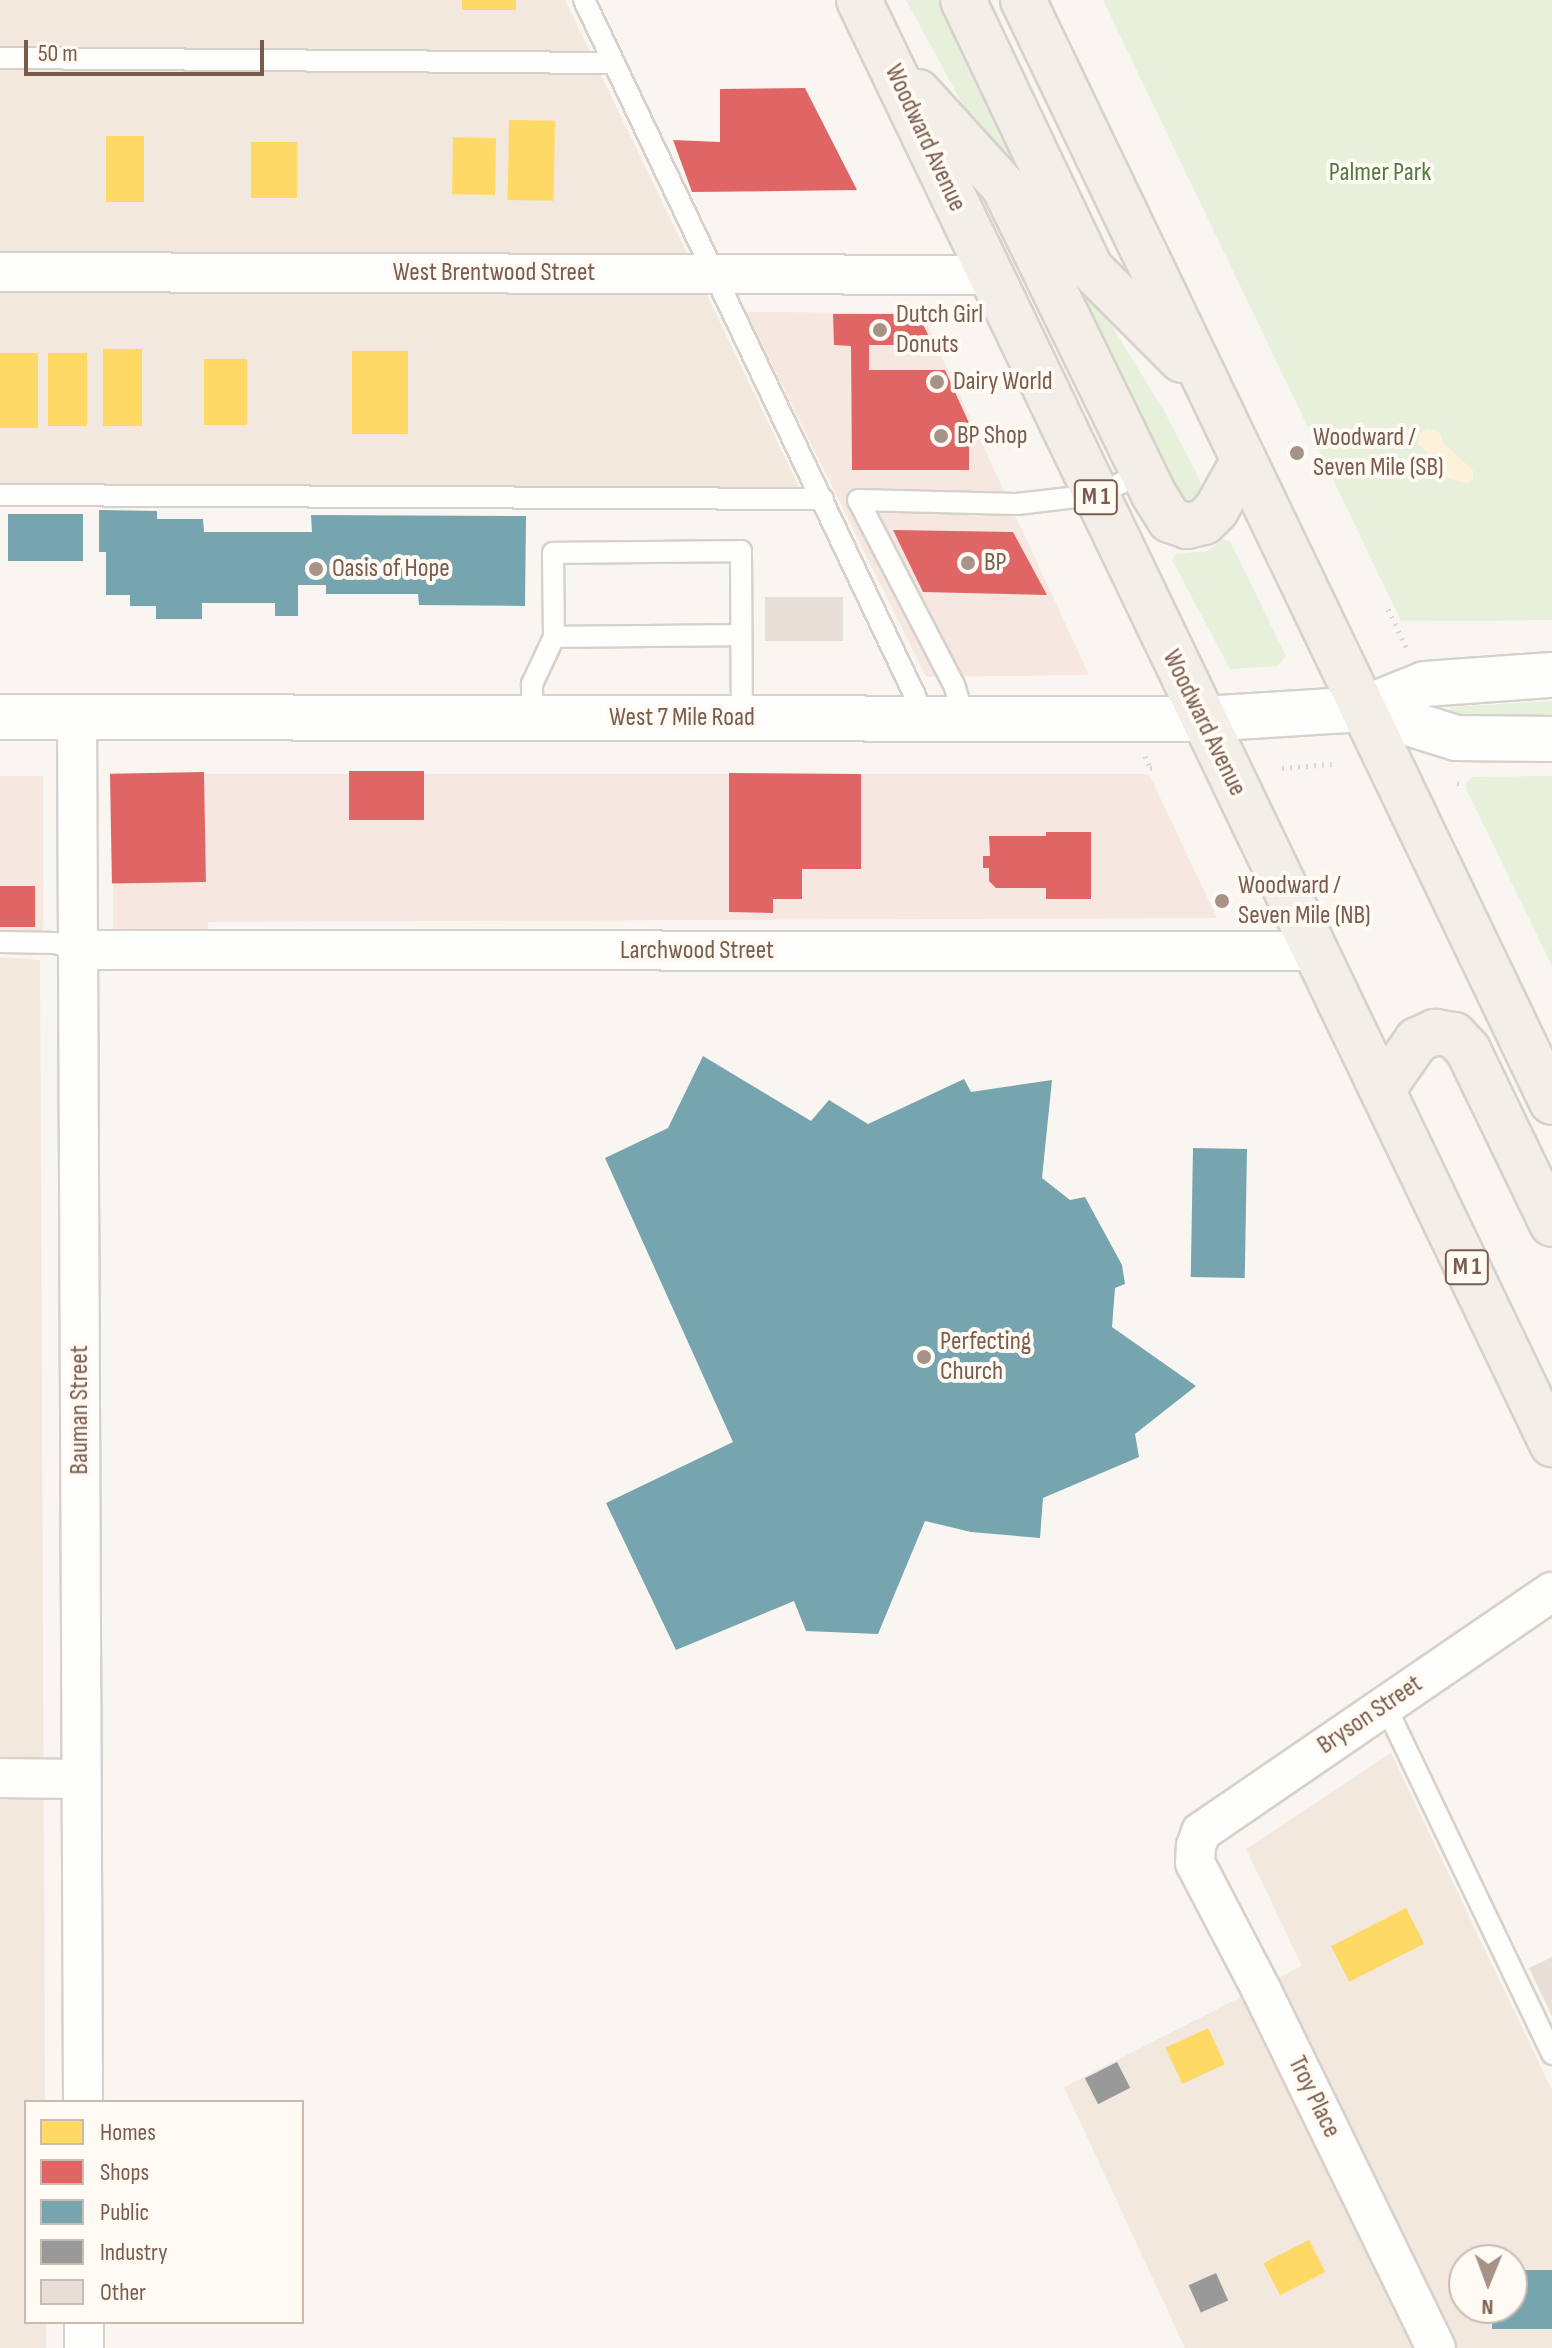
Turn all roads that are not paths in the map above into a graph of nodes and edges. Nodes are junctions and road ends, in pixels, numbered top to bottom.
1 (584, 0) edge
2 (859, 0) edge
3 (963, 0) edge
4 (1023, 0) edge
5 (0, 58) edge
6 (887, 58) junction
7 (614, 63) junction
8 (0, 272) edge
9 (708, 274) junction
10 (988, 275) junction
11 (1206, 385) junction
12 (1244, 460) junction
13 (1143, 473) junction
14 (0, 495) edge
15 (1095, 495) junction
16 (823, 499) junction
17 (741, 635) junction
18 (554, 637) junction
19 (1552, 675) edge
20 (1363, 709) junction
21 (0, 717) edge
22 (77, 717) junction
23 (533, 718) junction
24 (742, 718) junction
25 (945, 719) junction
26 (1204, 719) junction
27 (1552, 739) edge
28 (0, 942) edge
29 (78, 950) junction
30 (1316, 951) junction
31 (1383, 1089) junction
32 (1552, 1102) edge
33 (1552, 1224) edge
34 (1492, 1319) junction
35 (1552, 1379) edge
36 (1552, 1444) edge
37 (1552, 1592) edge
38 (1385, 1705) junction
39 (0, 1778) edge
40 (81, 1779) junction
41 (1196, 1846) joint
42 (1552, 2054) edge
43 (83, 2100) edge
44 (84, 2324) edge
45 (84, 2348) edge
46 (1436, 2348) edge

1 - 7 lane
2 - 6 main road, Woodward Avenue / M 1
3 - 11 main road
4 - 11 main road
5 - 7 lane
6 - 10 main road, Woodward Avenue / M 1
6 - 13 main road
7 - 9 lane
8 - 9 street, West Brentwood Street
9 - 10 street, West Brentwood Street
9 - 16 lane
10 - 15 main road, Woodward Avenue / M 1
11 - 12 main road
12 - 13 main road
12 - 20 main road
13 - 15 lane
14 - 16 lane
15 - 25 lane
15 - 26 main road, Woodward Avenue / M 1
16 - 25 lane
17 - 18 lane
17 - 18 lane
17 - 24 lane
18 - 23 lane
19 - 20 main road, West 7 Mile Road
20 - 26 main road, West 7 Mile Road
20 - 27 main road, West 7 Mile Road
20 - 32 main road
21 - 22 main road, West 7 Mile Road
22 - 23 main road, West 7 Mile Road
22 - 29 street, Bauman Street
23 - 24 main road, West 7 Mile Road
24 - 25 main road, West 7 Mile Road
25 - 26 main road, West 7 Mile Road
26 - 30 main road, Woodward Avenue / M 1
28 - 29 lane
29 - 30 street, Larchwood Street
29 - 40 street, Bauman Street
30 - 31 main road, Woodward Avenue / M 1
31 - 33 main road
31 - 34 main road, Woodward Avenue / M 1
34 - 35 main road
34 - 36 main road, Woodward Avenue / M 1
37 - 38 street, Bryson Street
38 - 41 street, Bryson Street
38 - 42 lane
39 - 40 street
40 - 43 street, Bauman Street
41 - 46 street, Troy Place
44 - 45 street

